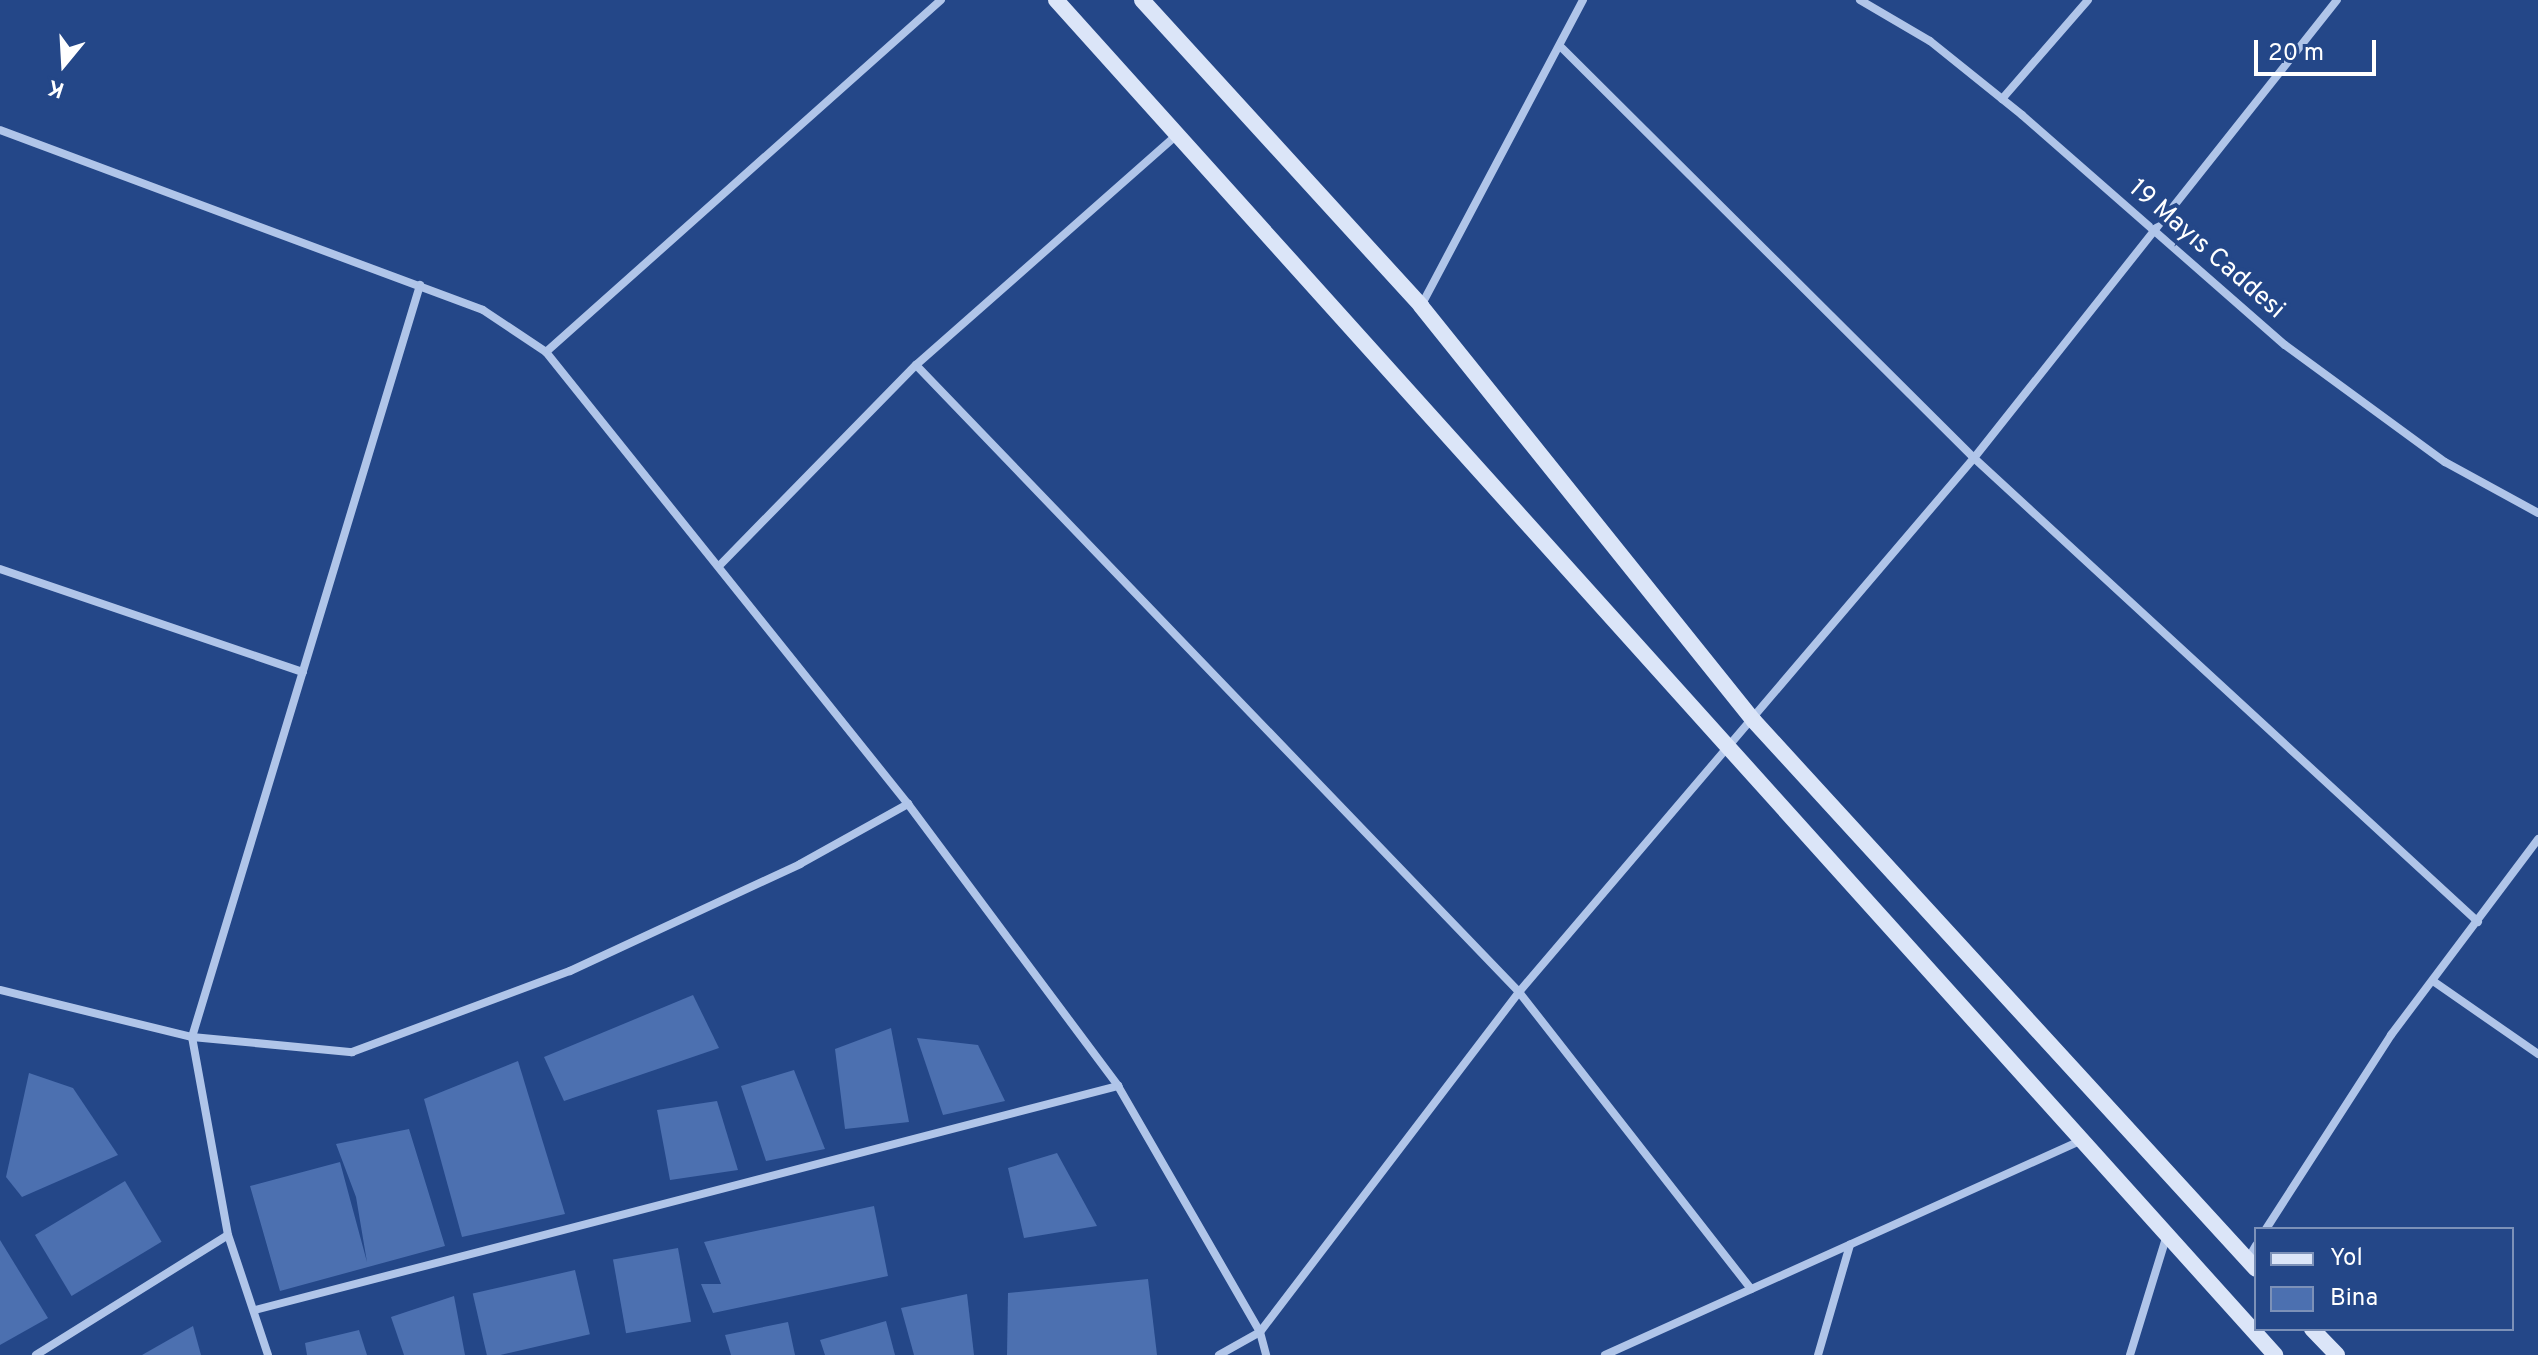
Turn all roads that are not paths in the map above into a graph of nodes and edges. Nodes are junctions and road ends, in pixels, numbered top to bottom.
1 (941, 0) edge
2 (1056, 0) edge
3 (1142, 0) edge
4 (1583, 0) edge
5 (1860, 0) edge
6 (2088, 0) edge
7 (2337, 0) edge
8 (1562, 48) junction
9 (2002, 99) junction
10 (0, 130) edge
11 (1177, 134) junction
12 (2155, 235) junction
13 (420, 285) junction
14 (1421, 306) junction
15 (546, 352) junction
16 (916, 365) junction
17 (1974, 458) junction
18 (2538, 513) edge
19 (721, 564) junction
20 (0, 569) edge
21 (303, 672) junction
22 (1754, 721) junction
23 (1728, 746) junction
24 (908, 804) junction
25 (2538, 839) edge
26 (2478, 922) junction
27 (2433, 981) junction
28 (0, 990) edge
29 (1519, 992) junction
30 (192, 1037) junction
31 (2538, 1054) edge
32 (1118, 1086) junction
33 (2085, 1139) junction
34 (2267, 1227) edge
35 (228, 1235) junction
36 (2167, 1235) junction
37 (1850, 1245) junction
38 (2253, 1258) edge
39 (1751, 1289) junction
40 (255, 1310) junction
41 (2314, 1331) edge
42 (1260, 1332) junction
43 (36, 1355) edge
44 (268, 1355) edge
45 (1219, 1355) edge
46 (1266, 1355) edge
47 (1605, 1355) edge
48 (1818, 1355) edge
49 (2130, 1355) edge
50 (2275, 1355) edge
51 (2337, 1355) edge

1 - 15 street
2 - 11 main road
3 - 14 main road
4 - 8 street
5 - 9 street, 19 Mayıs Caddesi
6 - 9 street
7 - 12 street
8 - 14 street
8 - 17 street
9 - 12 street, 19 Mayıs Caddesi
10 - 13 street
11 - 16 street
11 - 23 main road
12 - 17 street
12 - 18 street, 19 Mayıs Caddesi
13 - 15 street
13 - 21 street
14 - 22 main road
15 - 19 street
16 - 19 street
16 - 29 street
17 - 22 street
17 - 26 street
19 - 24 street
20 - 21 street
21 - 30 street
22 - 23 street
22 - 38 main road
23 - 29 street
23 - 33 main road
24 - 30 street
24 - 32 street
25 - 26 street
26 - 27 street
27 - 31 street
27 - 34 street
28 - 30 street
29 - 39 street
29 - 42 street
30 - 35 street
32 - 40 street
32 - 42 street
33 - 36 main road
33 - 37 street
35 - 40 street
35 - 43 street
36 - 49 street
36 - 50 main road
37 - 39 street
37 - 48 street
39 - 47 street
40 - 44 street
41 - 51 main road
42 - 45 street
42 - 46 street

